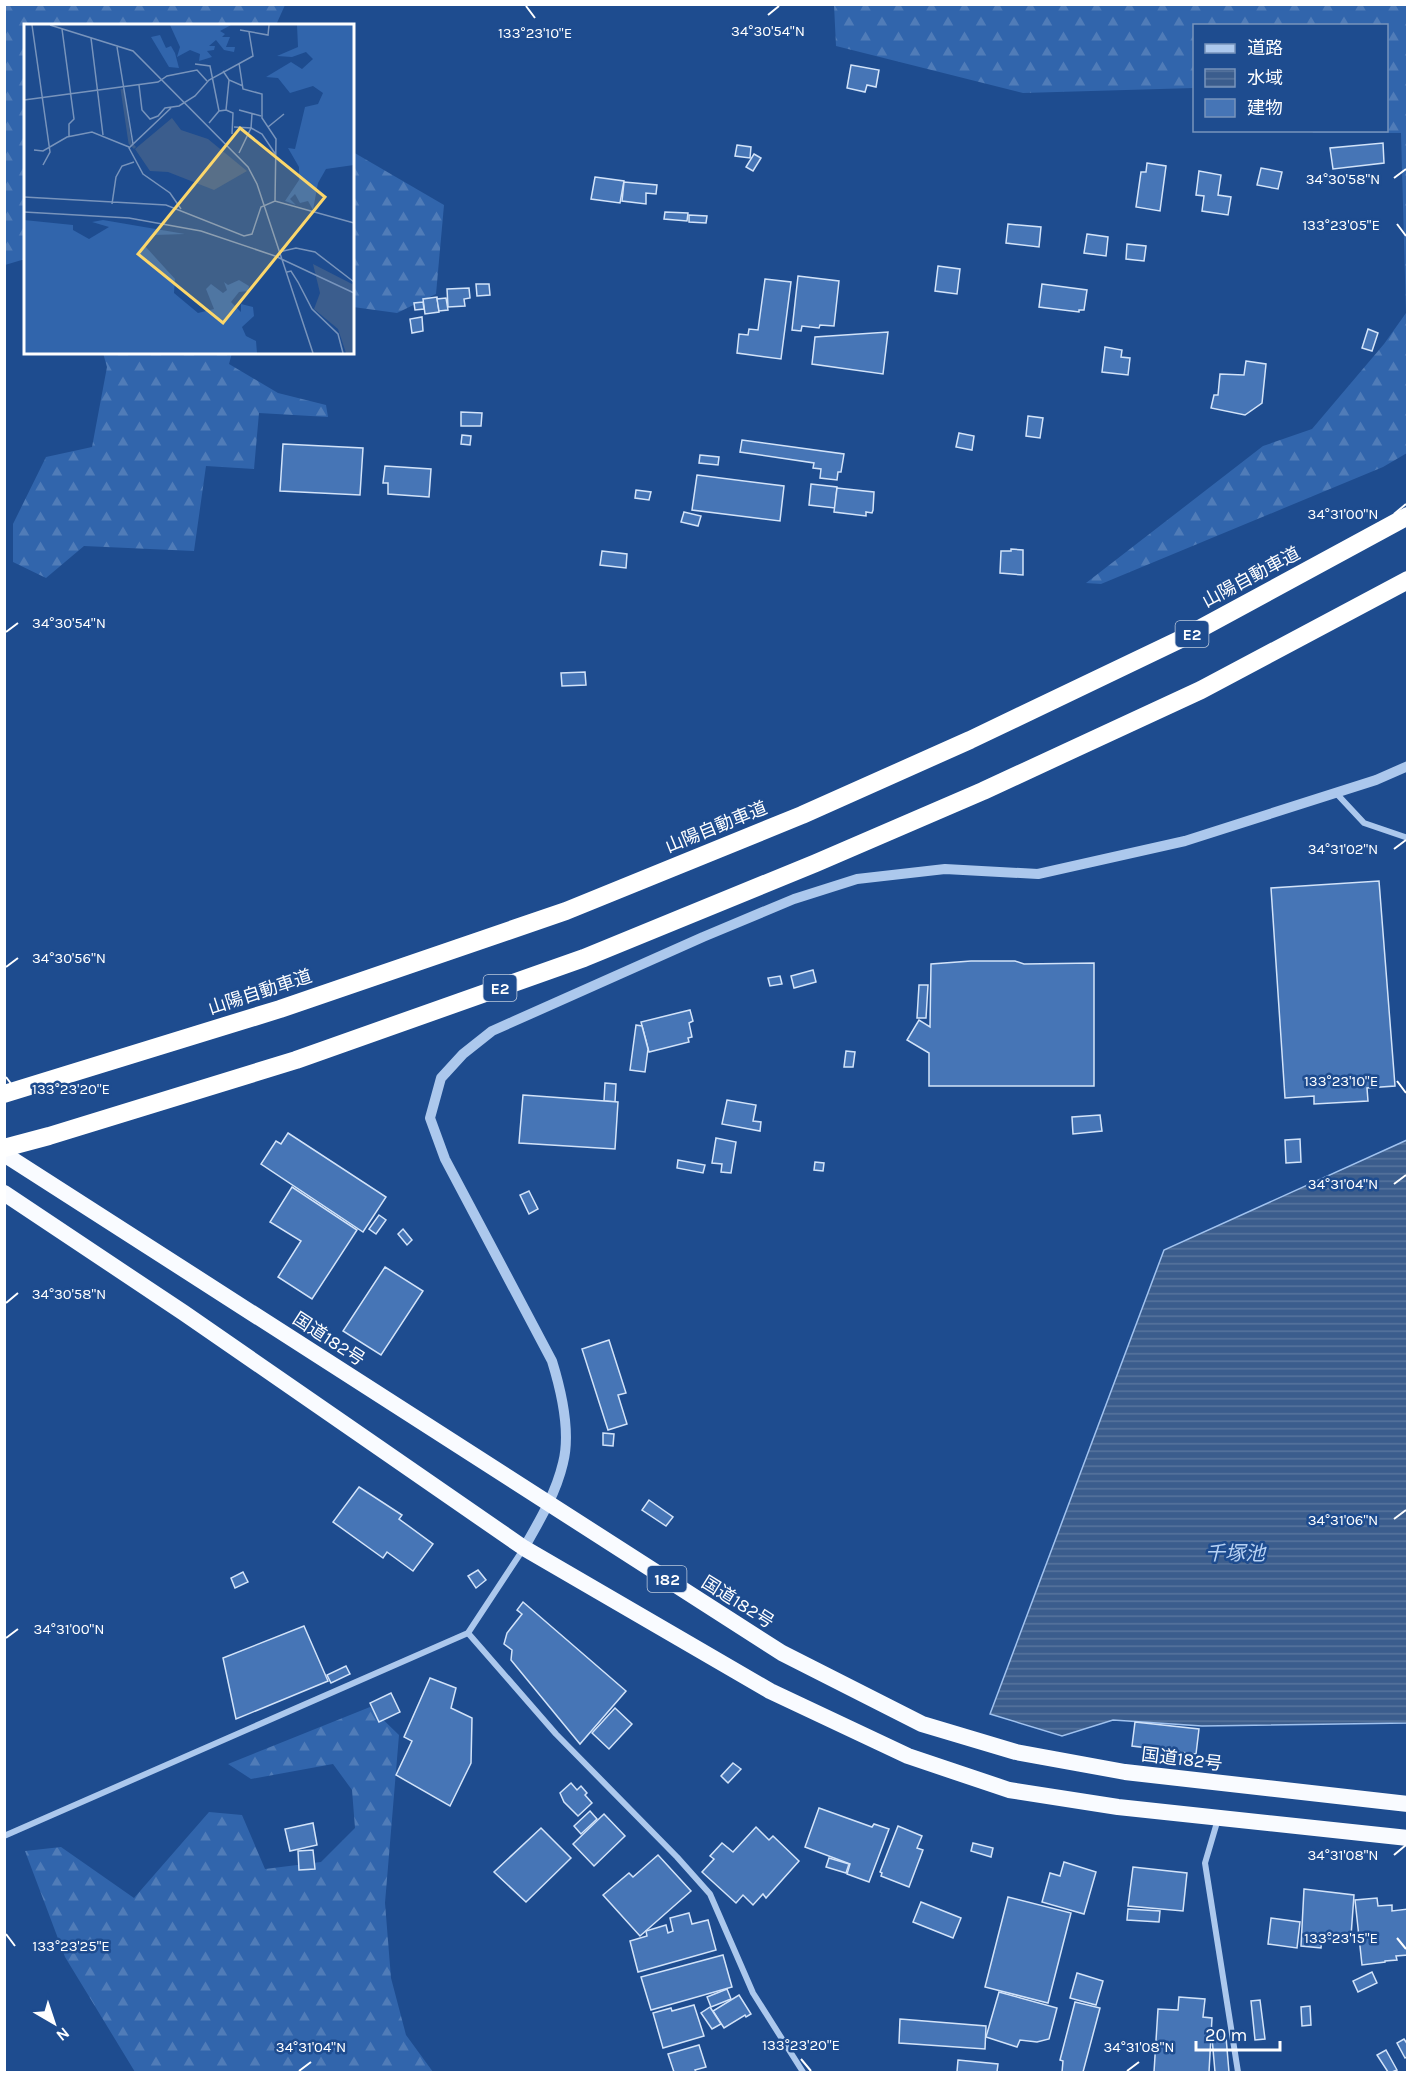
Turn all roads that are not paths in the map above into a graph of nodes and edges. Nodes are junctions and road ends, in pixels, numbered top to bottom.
1 (1407, 516) edge
2 (1407, 580) edge
3 (1407, 766) edge
4 (1336, 793) junction
5 (1407, 838) edge
6 (4, 1094) edge
7 (7, 1156) edge
8 (4, 1193) edge
9 (549, 1505) junction
10 (524, 1548) junction
11 (468, 1633) junction
12 (1407, 1804) edge
13 (1218, 1818) junction
14 (4, 1836) edge
15 (1407, 1838) edge
16 (803, 2073) edge
17 (1238, 2073) edge

1 - 6 highway, 山陽自動車道 / E2
2 - 7 highway, E2
3 - 4 street
4 - 5 street
4 - 9 street
7 - 9 highway, 国道182号 / 182
8 - 10 highway, 182
9 - 10 street
9 - 12 highway, 国道182号 / 182
10 - 11 street
10 - 13 highway, 182
11 - 14 street
11 - 16 street
13 - 15 highway, 182
13 - 17 street

